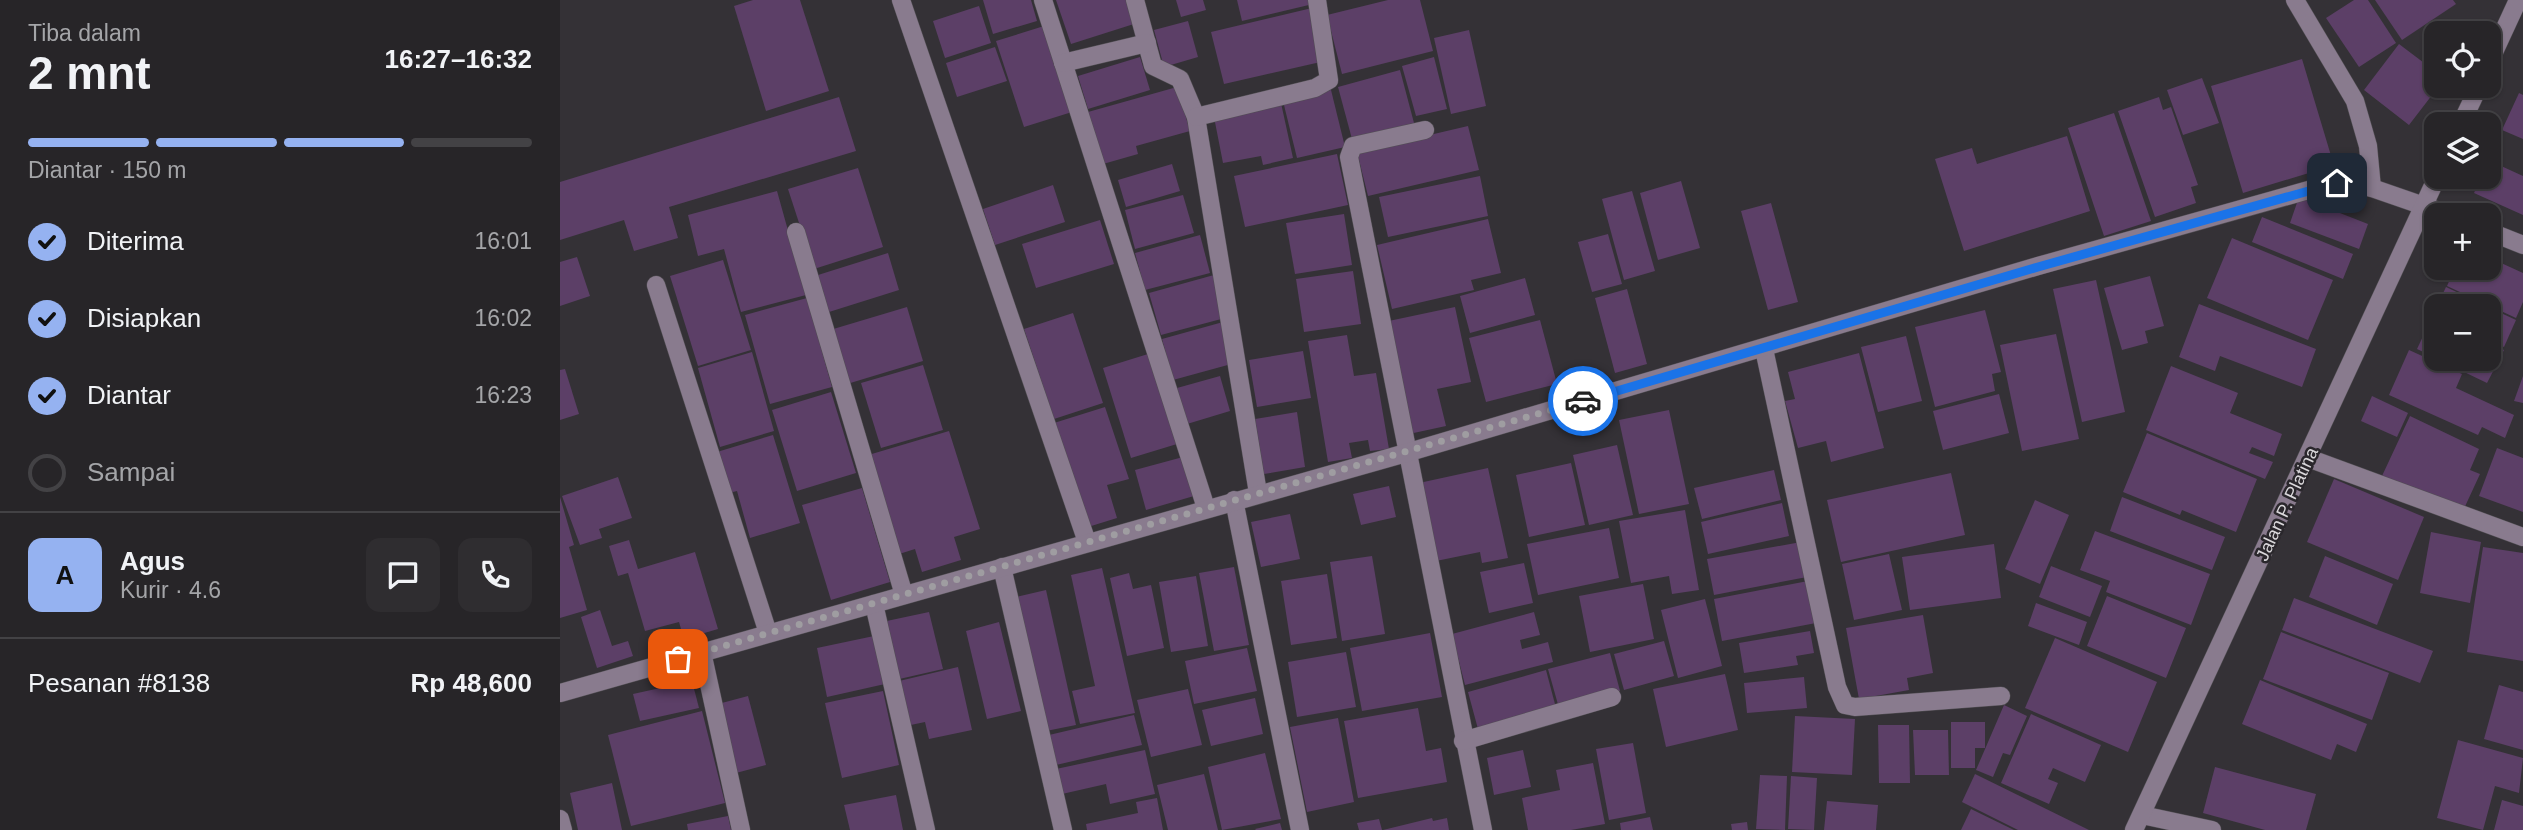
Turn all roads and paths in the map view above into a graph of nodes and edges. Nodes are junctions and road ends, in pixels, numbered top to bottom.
1 (901, 0) edge
2 (1043, 0) edge
3 (1135, 0) edge
4 (1317, 0) edge
5 (2295, 0) edge
6 (2518, 0) edge
7 (2501, 37) edge
8 (1147, 43) junction
9 (1063, 63) junction
10 (1196, 117) junction
11 (1425, 130) dead end
12 (2372, 188) junction
13 (2424, 205) joint
14 (796, 232) dead end
15 (2501, 236) edge
16 (2523, 245) edge
17 (656, 285) dead end
18 (1764, 349) junction
19 (1406, 453) junction
20 (2308, 458) junction
21 (1258, 493) junction
22 (1234, 500) junction
23 (1206, 508) junction
24 (2523, 537) edge
25 (1087, 542) junction
26 (1002, 567) junction
27 (904, 595) junction
28 (874, 604) junction
29 (768, 634) junction
30 (702, 652) junction
31 (560, 693) edge
32 (2001, 696) dead end
33 (1612, 697) dead end
34 (1463, 741) junction
35 (560, 819) edge
36 (2138, 823) edge
37 (563, 830) edge
38 (741, 830) edge
39 (926, 830) edge
40 (1063, 830) edge
41 (1300, 830) edge
42 (1483, 830) edge
43 (2212, 830) edge

1 - 25 street
2 - 9 street
3 - 8 street
4 - 10 street
5 - 12 street
6 - 7 street
8 - 9 street
8 - 10 street
9 - 23 street
10 - 21 street
11 - 19 street
12 - 13 street
12 - 18 street
13 - 20 street, Jalan P. Platina
14 - 27 street
15 - 16 street
17 - 29 street
18 - 19 street
18 - 32 street
19 - 21 street
19 - 34 street
20 - 24 street
20 - 36 street, Jalan P. Platina
21 - 22 street
22 - 23 street
22 - 41 street
23 - 25 street
25 - 26 street
26 - 27 street
26 - 40 street
27 - 28 street
28 - 29 street
28 - 39 street
29 - 30 street
30 - 31 street
30 - 38 street
33 - 34 street
34 - 42 street
35 - 37 street
36 - 43 street

